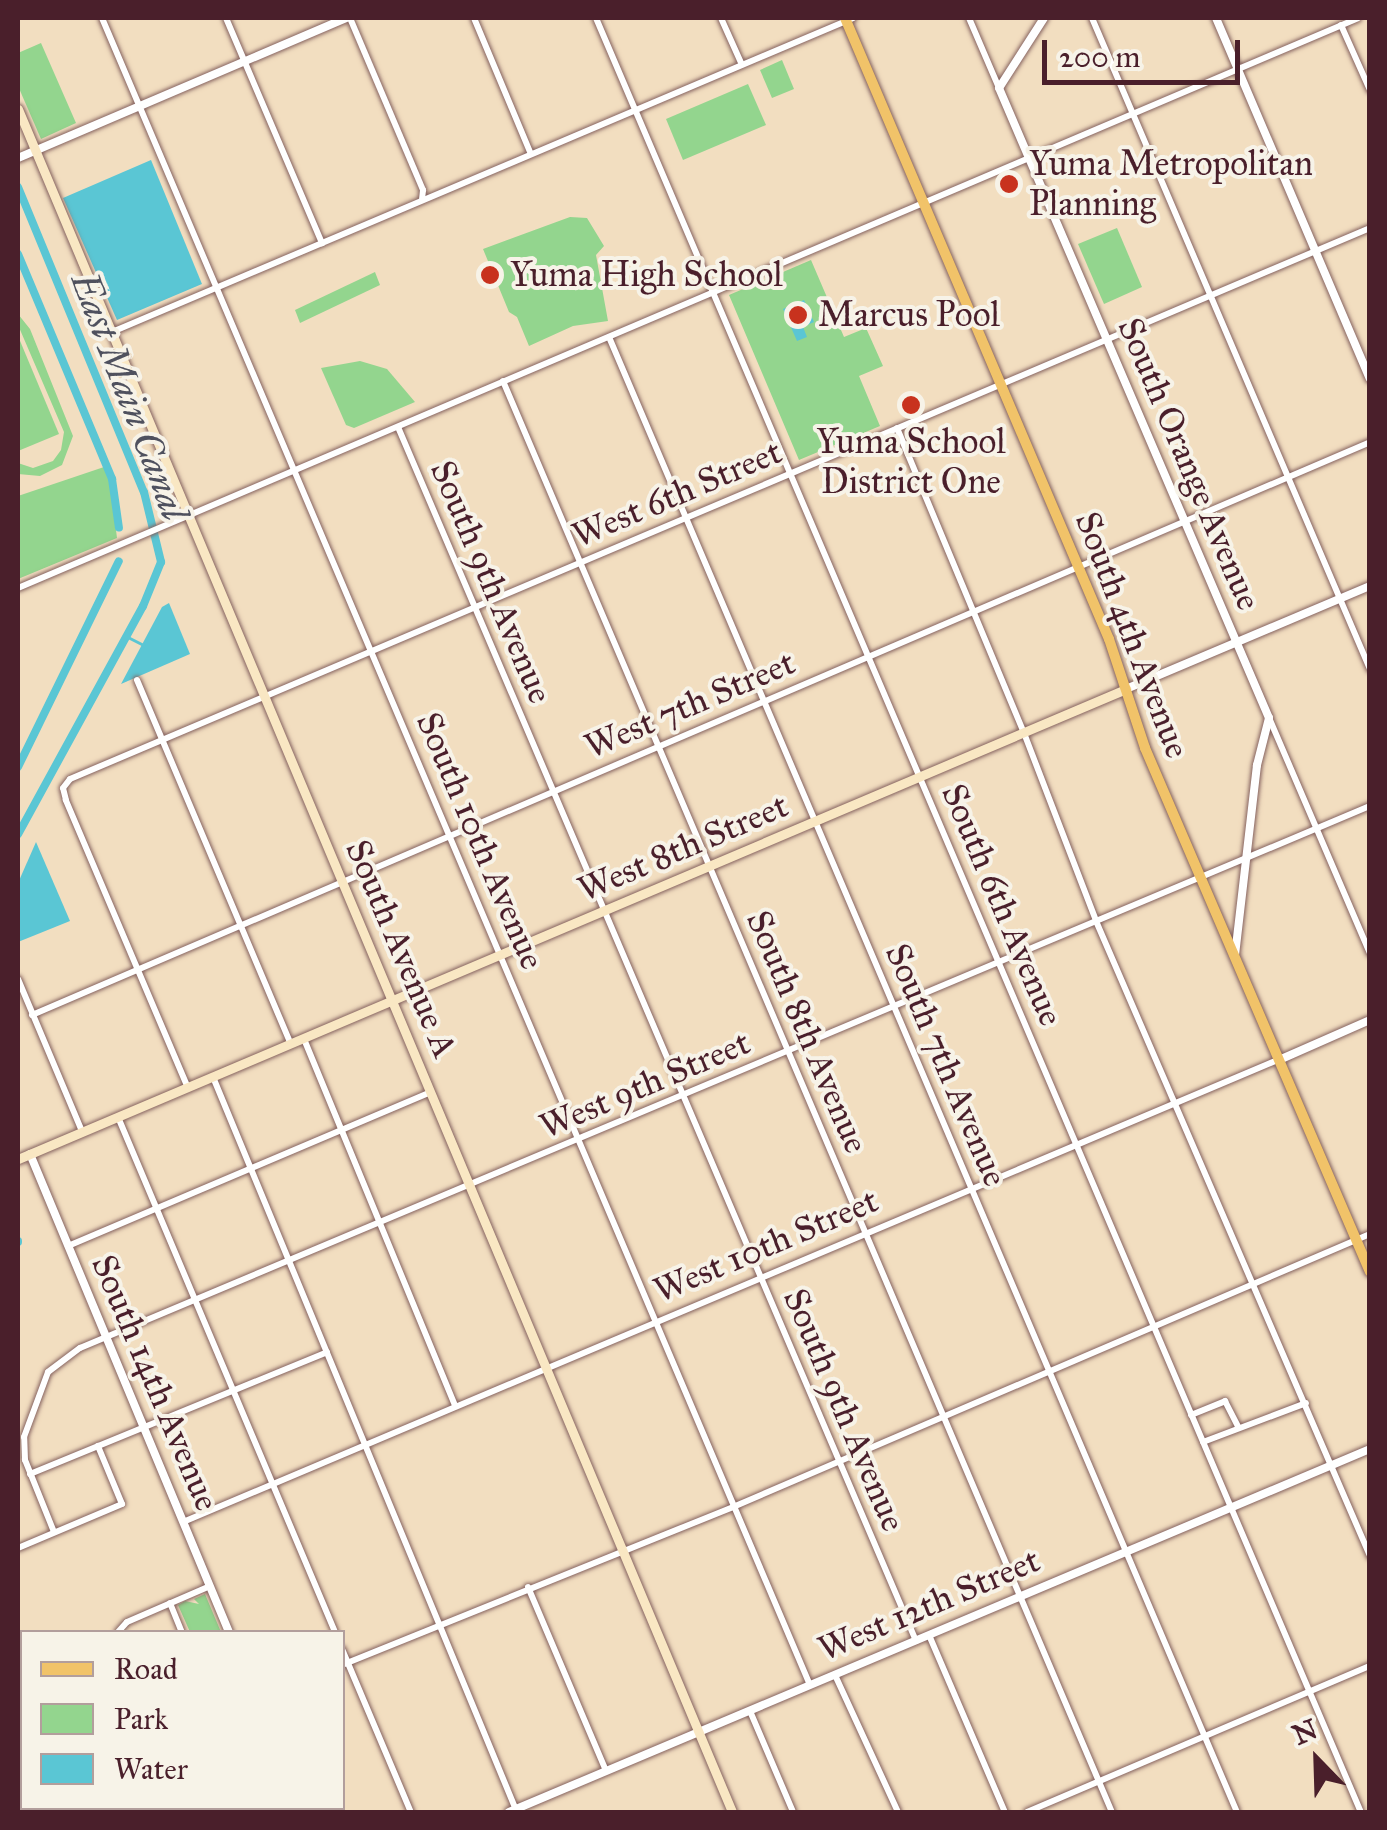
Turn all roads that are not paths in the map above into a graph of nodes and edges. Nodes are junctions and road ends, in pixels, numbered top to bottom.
1 (102, 18) edge
2 (226, 18) edge
3 (349, 18) edge
4 (474, 18) edge
5 (596, 18) edge
6 (722, 18) edge
7 (848, 18) edge
8 (968, 18) edge
9 (1044, 18) edge
10 (1092, 18) edge
11 (1216, 18) edge
12 (1358, 18) edge
13 (1341, 25) junction
14 (245, 61) junction
15 (742, 65) junction
16 (1238, 69) junction
17 (999, 88) junction
18 (1370, 90) edge
19 (140, 106) junction
20 (18, 109) edge
21 (636, 109) junction
22 (1133, 114) junction
23 (36, 150) junction
24 (531, 154) junction
25 (18, 158) edge
26 (1028, 158) junction
27 (422, 200) junction
28 (924, 203) junction
29 (1370, 228) edge
30 (322, 243) junction
31 (1315, 251) junction
32 (216, 288) junction
33 (714, 292) junction
34 (1211, 294) junction
35 (112, 332) junction
36 (610, 337) junction
37 (1105, 340) junction
38 (1370, 379) edge
39 (504, 381) junction
40 (1001, 384) junction
41 (398, 426) junction
42 (897, 428) junction
43 (1370, 442) edge
44 (295, 470) junction
45 (790, 472) junction
46 (1288, 477) junction
47 (189, 515) junction
48 (686, 518) junction
49 (1184, 522) junction
50 (581, 563) junction
51 (1078, 566) junction
52 (1370, 586) edge
53 (18, 588) edge
54 (1340, 599) junction
55 (475, 608) junction
56 (973, 612) junction
57 (1236, 643) junction
58 (374, 652) junction
59 (868, 656) junction
60 (1370, 669) edge
61 (137, 680) dead end
62 (1126, 689) junction
63 (266, 697) junction
64 (764, 700) junction
65 (1269, 718) junction
66 (1024, 733) junction
67 (163, 740) junction
68 (658, 746) junction
69 (920, 777) junction
70 (553, 791) junction
71 (1370, 806) edge
72 (816, 822) junction
73 (1317, 828) junction
74 (450, 835) junction
75 (1246, 858) junction
76 (710, 866) junction
77 (1202, 877) junction
78 (343, 880) junction
79 (605, 912) junction
80 (1096, 922) junction
81 (241, 924) junction
82 (1370, 953) edge
83 (1235, 954) junction
84 (502, 956) junction
85 (999, 962) junction
86 (136, 968) junction
87 (18, 980) edge
88 (393, 1002) junction
89 (894, 1007) junction
90 (32, 1014) junction
91 (1370, 1020) edge
92 (304, 1039) junction
93 (291, 1044) junction
94 (788, 1052) junction
95 (1279, 1060) junction
96 (213, 1078) junction
97 (188, 1088) junction
98 (431, 1092) junction
99 (683, 1096) junction
100 (1174, 1104) junction
101 (118, 1117) junction
102 (341, 1130) junction
103 (82, 1132) junction
104 (578, 1140) junction
105 (1077, 1145) junction
106 (30, 1154) junction
107 (18, 1160) edge
108 (250, 1168) junction
109 (470, 1186) junction
110 (972, 1189) junction
111 (156, 1208) junction
112 (378, 1220) junction
113 (866, 1234) junction
114 (1370, 1234) edge
115 (1356, 1240) junction
116 (68, 1246) junction
117 (288, 1258) junction
118 (1370, 1272) edge
119 (761, 1278) junction
120 (1255, 1284) junction
121 (196, 1298) junction
122 (656, 1322) junction
123 (1154, 1326) junction
124 (106, 1336) junction
125 (327, 1352) junction
126 (546, 1369) junction
127 (1050, 1371) junction
128 (234, 1392) junction
129 (1306, 1403) junction
130 (456, 1406) junction
131 (1192, 1415) junction
132 (943, 1416) junction
133 (1238, 1426) junction
134 (144, 1428) junction
135 (1203, 1442) junction
136 (366, 1445) junction
137 (98, 1446) junction
138 (1370, 1449) edge
139 (838, 1460) junction
140 (1332, 1465) junction
141 (30, 1474) junction
142 (273, 1484) junction
143 (734, 1506) junction
144 (1231, 1508) junction
145 (183, 1522) junction
146 (54, 1532) junction
147 (18, 1548) edge
148 (622, 1552) junction
149 (1126, 1552) junction
150 (1370, 1556) edge
151 (210, 1586) junction
152 (528, 1587) junction
153 (1020, 1597) junction
154 (170, 1603) junction
155 (439, 1624) junction
156 (120, 1630) edge
157 (181, 1630) edge
158 (228, 1630) edge
159 (335, 1630) edge
160 (929, 1635) junction
161 (916, 1641) junction
162 (345, 1664) edge
163 (1370, 1666) edge
164 (836, 1675) junction
165 (810, 1686) junction
166 (1310, 1692) junction
167 (750, 1711) junction
168 (698, 1733) junction
169 (1205, 1737) junction
170 (606, 1772) junction
171 (1099, 1782) junction
172 (513, 1811) edge
173 (411, 1812) edge
174 (732, 1812) edge
175 (793, 1812) edge
176 (898, 1812) edge
177 (1005, 1812) edge
178 (1027, 1812) edge
179 (1112, 1812) edge
180 (1237, 1812) edge
181 (1361, 1812) edge

1 - 19 street, South 10th Avenue
2 - 14 street
3 - 14 street
3 - 27 street
4 - 24 street
5 - 21 street, South 6th Avenue
6 - 15 street
7 - 15 street
7 - 28 main road, South 4th Avenue
8 - 17 street
9 - 17 street
10 - 22 street
11 - 16 street
12 - 13 street
13 - 16 street
13 - 18 street
14 - 19 street
14 - 30 street
15 - 21 street
16 - 22 street
16 - 31 street
17 - 26 street, South Orange Avenue
19 - 23 street
19 - 32 street, South 10th Avenue
20 - 23 main road, South Avenue A
21 - 24 street
21 - 33 street, South 6th Avenue
22 - 26 street
22 - 34 street
23 - 25 street
23 - 35 main road, South Avenue A
24 - 27 street
26 - 28 street
26 - 37 street, South Orange Avenue
27 - 30 street
28 - 33 street
28 - 40 main road, South 4th Avenue
29 - 31 street, West 6th Street
30 - 32 street
31 - 34 street, West 6th Street
31 - 38 street
32 - 35 street
32 - 44 street, South 10th Avenue
33 - 36 street
33 - 45 street, South 6th Avenue
34 - 37 street, West 6th Street
34 - 46 street
35 - 47 main road, South Avenue A
36 - 39 street
36 - 48 street, South 7th Avenue
37 - 40 street, West 6th Street
37 - 49 street, South Orange Avenue
39 - 41 street
39 - 50 street, South 8th Avenue
40 - 42 street, West 6th Street
40 - 51 main road, South 4th Avenue
41 - 44 street
41 - 55 street, South 9th Avenue
42 - 45 street, West 6th Street
42 - 56 street
43 - 46 street, West 7th Street
44 - 47 street
44 - 58 street, South 10th Avenue
45 - 48 street, West 6th Street
45 - 59 street, South 6th Avenue
46 - 49 street, West 7th Street
46 - 54 street
47 - 53 street
47 - 63 main road, South Avenue A
48 - 50 street, West 6th Street
48 - 64 street, South 7th Avenue
49 - 51 street, West 7th Street
49 - 57 street, South Orange Avenue
50 - 55 street, West 6th Street
50 - 68 street, South 8th Avenue
51 - 56 street, West 7th Street
51 - 62 main road, South 4th Avenue
52 - 54 street, West 8th Street
54 - 57 street, West 8th Street
54 - 60 street
55 - 58 street, West 6th Street
55 - 70 street, South 9th Avenue
56 - 59 street, West 7th Street
56 - 66 street
57 - 62 street, West 8th Street
57 - 65 street, South Orange Avenue
58 - 63 street, West 6th Street
58 - 74 street, South 10th Avenue
59 - 64 street, West 7th Street
59 - 69 street, South 6th Avenue
61 - 67 street
62 - 66 main road, West 8th Street
62 - 77 main road, South 4th Avenue
63 - 67 street, West 6th Street
63 - 78 main road, South Avenue A
64 - 68 street, West 7th Street
64 - 72 street, South 7th Avenue
65 - 73 street
65 - 75 street
66 - 69 main road, West 8th Street
66 - 80 street
67 - 81 street
67 - 86 street, West 6th Street
68 - 70 street, West 7th Street
68 - 76 street, South 8th Avenue
69 - 72 main road, West 8th Street
69 - 85 street, South 6th Avenue
70 - 74 street, West 7th Street
70 - 79 street, South 9th Avenue
71 - 73 street, West 9th Street
72 - 76 main road, West 8th Street
72 - 89 street, South 7th Avenue
73 - 75 street, West 9th Street
73 - 82 street
74 - 78 street, West 7th Street
74 - 84 street, South 10th Avenue
75 - 77 street, West 9th Street
75 - 83 street
76 - 79 main road, West 8th Street
76 - 94 street, South 8th Avenue
77 - 80 street, West 9th Street
77 - 83 main road, South 4th Avenue
78 - 81 street, West 7th Street
78 - 88 main road, South Avenue A
79 - 84 main road, West 8th Street
79 - 99 street, South 9th Avenue
80 - 85 street, West 9th Street
80 - 100 street
81 - 86 street, West 7th Street
81 - 93 street
83 - 95 main road, South 4th Avenue
84 - 88 main road, West 8th Street
84 - 104 street, South 10th Avenue
85 - 89 street, West 9th Street
85 - 105 street, South 6th Avenue
86 - 90 street, West 7th Street
86 - 97 street
87 - 90 street
88 - 92 main road, West 8th Street
88 - 98 main road, South Avenue A
89 - 94 street, West 9th Street
89 - 110 street, South 7th Avenue
90 - 103 street
91 - 95 street, West 10th Street
92 - 93 main road, West 8th Street
92 - 102 street
93 - 96 main road, West 8th Street
94 - 99 street, West 9th Street
94 - 113 street, South 8th Avenue
95 - 100 street, West 10th Street
95 - 115 main road, South 4th Avenue
96 - 97 main road, West 8th Street
96 - 108 street
97 - 101 main road, West 8th Street
98 - 102 street
98 - 109 main road, South Avenue A
99 - 104 street, West 9th Street
99 - 119 street, South 9th Avenue
100 - 105 street, West 10th Street
100 - 120 street
101 - 103 main road, West 8th Street
101 - 111 street
102 - 108 street
102 - 112 street
103 - 106 main road, West 8th Street
104 - 109 street, West 9th Street
104 - 122 street, South 10th Avenue
105 - 110 street, West 10th Street
105 - 123 street, South 6th Avenue
106 - 107 main road, West 8th Street
106 - 116 street, South 14th Avenue
108 - 111 street
108 - 117 street
109 - 112 street, West 9th Street
109 - 126 main road, South Avenue A
110 - 113 street, West 10th Street
110 - 127 street, South 7th Avenue
111 - 116 street
111 - 121 street
112 - 117 street, West 9th Street
112 - 130 street
113 - 119 street, West 10th Street
113 - 132 street, South 8th Avenue
114 - 115 street
115 - 118 main road, South 4th Avenue
115 - 120 street
116 - 124 street, South 14th Avenue
117 - 121 street, West 9th Street
117 - 125 street
119 - 122 street, West 10th Street
119 - 139 street, South 9th Avenue
120 - 123 street
120 - 129 street
121 - 124 street, West 9th Street
121 - 128 street
122 - 126 street, West 10th Street
122 - 143 street, South 10th Avenue
123 - 127 street
123 - 131 street, South 6th Avenue
124 - 134 street, South 14th Avenue
124 - 141 street, West 9th Street
125 - 128 street
125 - 136 street
126 - 130 street, West 10th Street
126 - 148 main road, South Avenue A
127 - 132 street
127 - 149 street, South 7th Avenue
128 - 134 street
128 - 142 street
129 - 133 street
129 - 140 street
130 - 136 street, West 10th Street
131 - 133 street
131 - 135 street, South 6th Avenue
132 - 139 street
132 - 153 street, South 8th Avenue
133 - 135 street
134 - 137 street
134 - 145 street, South 14th Avenue
135 - 144 street, South 6th Avenue
136 - 142 street, West 10th Street
136 - 155 street
137 - 141 street
137 - 146 street
138 - 140 street, West 12th Street
139 - 143 street
139 - 161 street, South 9th Avenue
140 - 144 street, West 12th Street
140 - 150 street
141 - 146 street
142 - 145 street, West 10th Street
142 - 159 street
143 - 148 street
143 - 165 street, South 10th Avenue
144 - 149 street, West 12th Street
144 - 166 street, South 6th Avenue
145 - 151 street, South 14th Avenue
146 - 147 street
148 - 152 street
148 - 168 main road, South Avenue A
149 - 153 street, West 12th Street
149 - 169 street, South 7th Avenue
151 - 154 street
151 - 158 street, South 14th Avenue
152 - 155 street
152 - 170 street
153 - 160 street, West 12th Street
153 - 171 street, South 8th Avenue
154 - 156 street
154 - 157 street
155 - 162 street
155 - 172 street
160 - 161 street, West 12th Street
160 - 177 street
161 - 164 street, West 12th Street
162 - 173 street
163 - 166 street
164 - 165 street, West 12th Street
164 - 176 street
165 - 167 street, West 12th Street
166 - 169 street
166 - 181 street, South 6th Avenue
167 - 168 street, West 12th Street
167 - 175 street
168 - 170 street, West 12th Street
168 - 174 main road, South Avenue A
169 - 171 street
169 - 180 street, South 7th Avenue
170 - 172 street, West 12th Street
171 - 178 street
171 - 179 street, South 8th Avenue

